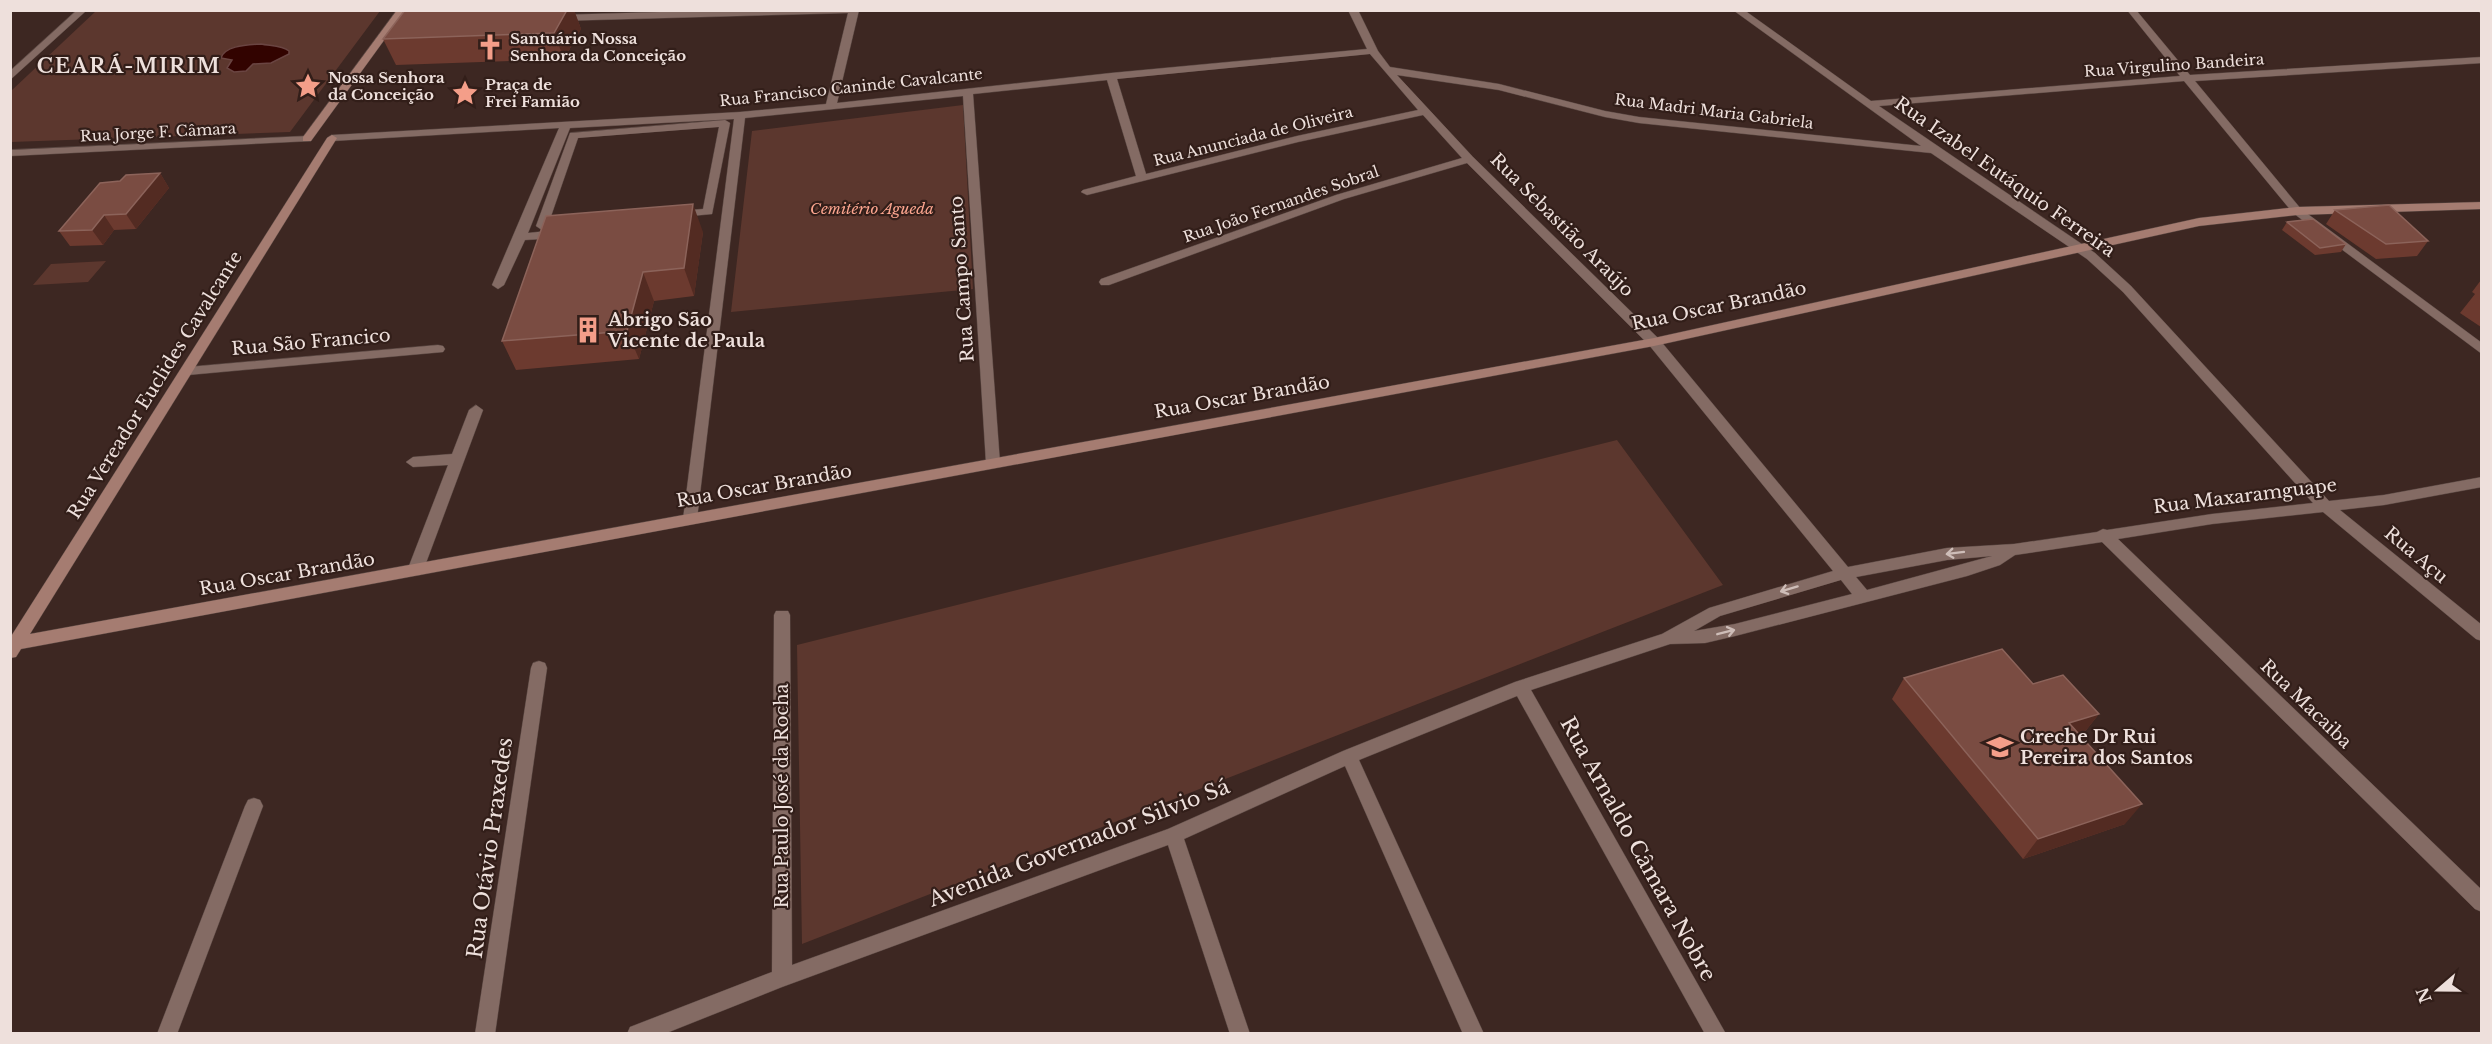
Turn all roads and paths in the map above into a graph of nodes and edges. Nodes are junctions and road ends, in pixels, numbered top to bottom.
1 (83, 10) edge
2 (402, 10) edge
3 (854, 10) edge
4 (1353, 10) edge
5 (1737, 10) edge
6 (2131, 10) edge
7 (542, 19) edge
8 (403, 22) edge
9 (392, 23) junction
10 (1373, 51) junction
11 (30, 60) junction
12 (2481, 60) edge
13 (10, 61) edge
14 (1387, 70) junction
15 (1111, 75) junction
16 (10, 77) edge
17 (2187, 78) junction
18 (968, 91) junction
19 (1868, 104) junction
20 (831, 107) junction
21 (1426, 111) junction
22 (740, 114) junction
23 (566, 125) junction
24 (332, 138) junction
25 (307, 139) junction
26 (1934, 150) junction
27 (10, 153) edge
28 (1469, 159) junction
29 (1142, 178) junction
30 (1087, 192) dead end
31 (2481, 205) edge
32 (2297, 211) junction
33 (726, 220) junction
34 (542, 226) joint
35 (520, 237) junction
36 (2078, 247) junction
37 (1105, 282) dead end
38 (498, 285) dead end
39 (1654, 342) junction
40 (438, 350) dead end
41 (2481, 350) edge
42 (188, 371) junction
43 (476, 410) dead end
44 (457, 459) junction
45 (413, 462) dead end
46 (993, 463) junction
47 (2481, 482) edge
48 (2325, 506) junction
49 (690, 519) junction
50 (2103, 534) junction
51 (2014, 550) junction
52 (415, 571) junction
53 (1845, 573) junction
54 (1863, 596) junction
55 (782, 615) dead end
56 (2481, 635) edge
57 (1668, 638) junction
58 (13, 647) edge
59 (539, 668) dead end
60 (1521, 687) junction
61 (1349, 756) junction
62 (254, 806) dead end
63 (1174, 835) junction
64 (2481, 903) edge
65 (782, 978) junction
66 (167, 1034) edge
67 (485, 1034) edge
68 (638, 1034) edge
69 (1240, 1034) edge
70 (1474, 1034) edge
71 (1716, 1034) edge

1 - 11 street
2 - 9 street
3 - 7 street
3 - 20 street
4 - 10 street, Rua Sebastião Araújo
5 - 19 street, Rua Izabel Eutáquio Ferreira
6 - 17 street
8 - 9 street
9 - 25 street
10 - 14 street, Rua Sebastião Araújo
10 - 15 street, Rua Francisco Caninde Cavalcante
11 - 13 street
11 - 16 street
12 - 17 street, Rua Virgulino Bandeira
14 - 21 street, Rua Sebastião Araújo
14 - 26 street, Rua Madri Maria Gabriela
15 - 18 street, Rua Francisco Caninde Cavalcante
15 - 29 street
17 - 19 street, Rua Virgulino Bandeira
17 - 32 street
18 - 20 street, Rua Francisco Caninde Cavalcante
18 - 46 street, Rua Campo Santo
19 - 26 street, Rua Izabel Eutáquio Ferreira
20 - 22 street, Rua Francisco Caninde Cavalcante
21 - 28 street, Rua Sebastião Araújo
21 - 29 street, Rua Anunciada de Oliveira
22 - 23 street, Rua Francisco Caninde Cavalcante
22 - 33 street
23 - 24 street, Rua Francisco Caninde Cavalcante
23 - 35 street
24 - 25 street
24 - 42 street, Rua Vereador Euclides Cavalcante
25 - 27 street, Rua Jorge F. Câmara
26 - 36 street, Rua Izabel Eutáquio Ferreira
28 - 37 street, Rua João Fernandes Sobral
28 - 39 street, Rua Sebastião Araújo
29 - 30 street, Rua Anunciada de Oliveira
31 - 32 street, Rua Oscar Brandão
32 - 36 street, Rua Oscar Brandão
32 - 41 street
33 - 35 street
33 - 49 street
34 - 34 street
35 - 38 street
36 - 39 street, Rua Oscar Brandão
36 - 48 street, Rua Izabel Eutáquio Ferreira
39 - 46 street, Rua Oscar Brandão
39 - 53 street, Rua Sebastião Araújo
40 - 42 street, Rua São Francico
42 - 58 street, Rua Vereador Euclides Cavalcante
43 - 44 street
44 - 45 street
44 - 52 street
46 - 49 street, Rua Oscar Brandão
47 - 48 street, Rua Maxaramguape
48 - 50 street, Rua Maxaramguape
48 - 56 street, Rua Açu
49 - 52 street, Rua Oscar Brandão
50 - 51 street, Rua Maxaramguape
50 - 64 street, Rua Macaiba
51 -> 53 street, Rua Maxaramguape
51 - 54 street, Rua Maxaramguape
52 - 58 street, Rua Oscar Brandão
53 - 54 street, Rua Sebastião Araújo
53 -> 57 street, Avenida Governador Silvio Sá
57 -> 54 street, Avenida Governador Silvio Sá
55 - 65 street, Rua Paulo José da Rocha
57 - 60 street, Avenida Governador Silvio Sá
59 - 67 street, Rua Otávio Praxedes
60 - 61 street, Avenida Governador Silvio Sá
60 - 71 street, Rua Arnaldo Câmara Nobre
61 - 63 street, Avenida Governador Silvio Sá
61 - 70 street
62 - 66 street
63 - 65 street, Avenida Governador Silvio Sá
63 - 69 street
65 - 68 street, Avenida Governador Silvio Sá

